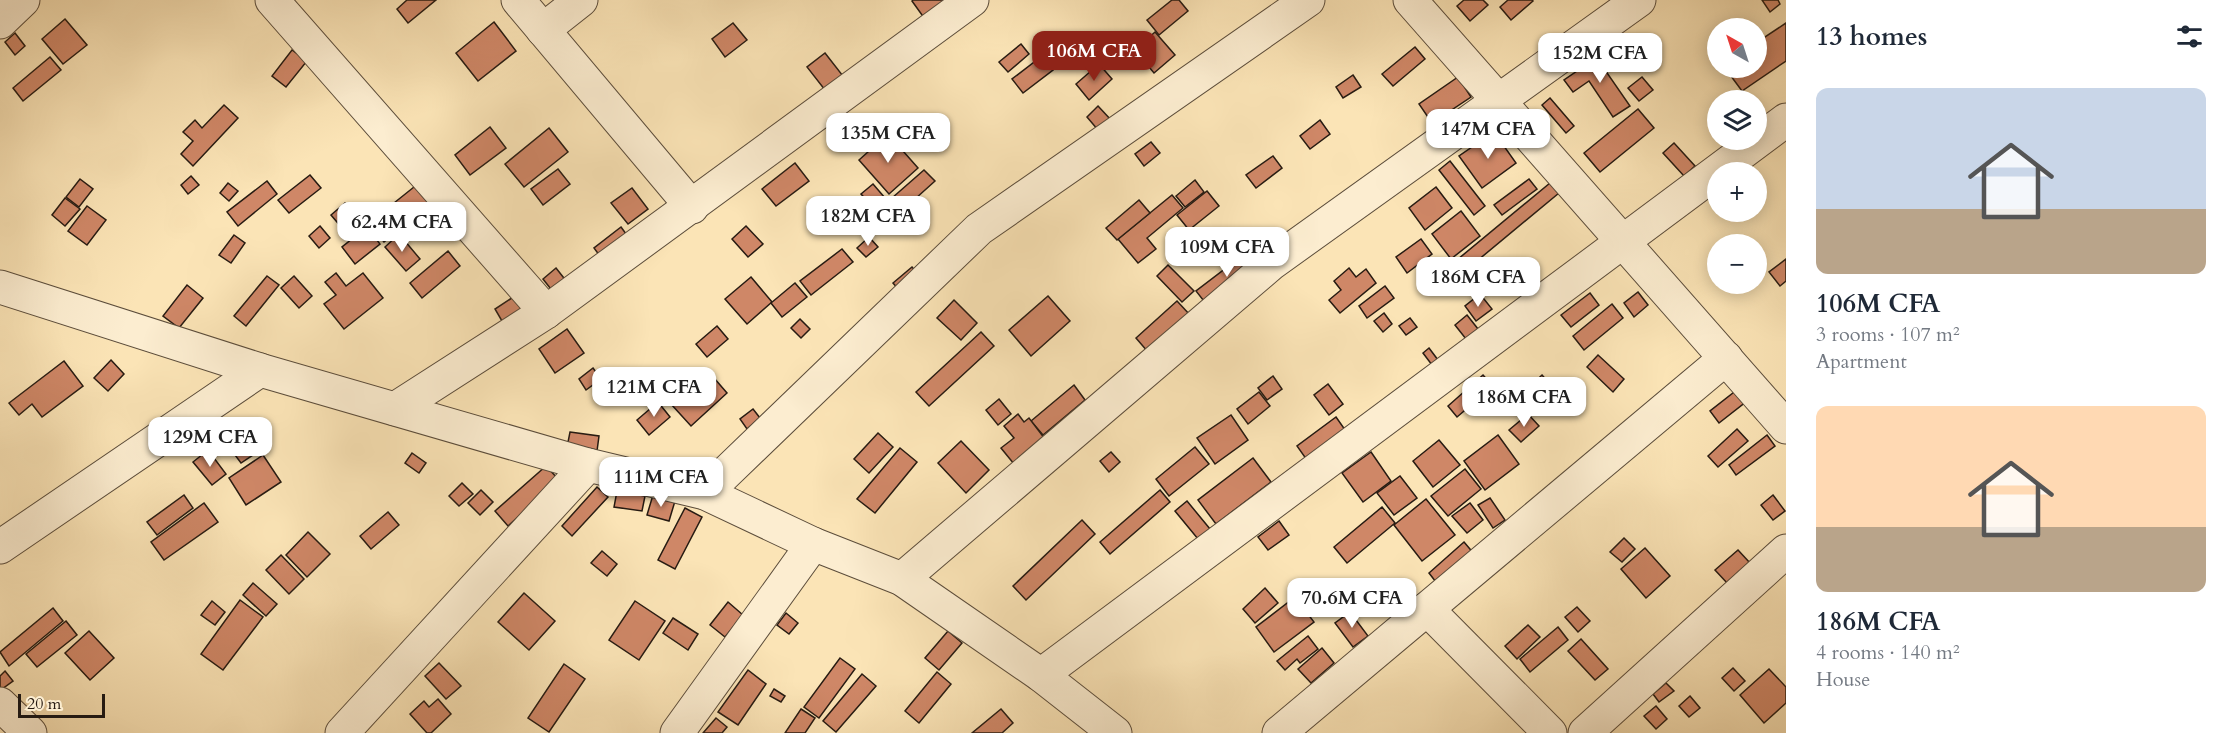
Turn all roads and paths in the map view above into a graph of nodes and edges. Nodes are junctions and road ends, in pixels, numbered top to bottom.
1 (23, 0) edge
2 (272, 0) edge
3 (518, 0) edge
4 (581, 0) edge
5 (972, 0) edge
6 (1308, 0) edge
7 (1410, 0) edge
8 (1639, 0) edge
9 (0, 22) edge
10 (543, 30) junction
11 (1498, 100) junction
12 (1786, 120) edge
13 (692, 207) junction
14 (1623, 242) junction
15 (0, 287) edge
16 (546, 312) junction
17 (1726, 358) junction
18 (260, 370) junction
19 (395, 409) junction
20 (1786, 427) edge
21 (588, 465) junction
22 (705, 493) junction
23 (813, 544) junction
24 (0, 547) edge
25 (1786, 551) edge
26 (902, 579) junction
27 (1427, 609) junction
28 (1041, 675) junction
29 (0, 704) edge
30 (30, 733) edge
31 (342, 733) edge
32 (677, 733) edge
33 (1115, 733) edge
34 (1279, 733) edge
35 (1550, 733) edge
36 (1585, 733) edge

1 - 9 street
2 - 16 street
3 - 10 street
4 - 10 street
5 - 13 street
6 - 22 street
7 - 11 street
8 - 11 street
10 - 13 street
11 - 14 street
11 - 26 street
12 - 14 street
13 - 16 street
14 - 17 street
14 - 28 street
15 - 18 street
16 - 19 street
17 - 20 street
17 - 27 street
18 - 19 street
18 - 24 street
19 - 21 street
21 - 22 street
21 - 31 street
22 - 23 street
23 - 26 street
23 - 32 street
25 - 36 street
26 - 28 street
27 - 34 street
27 - 35 street
28 - 33 street
29 - 30 street

